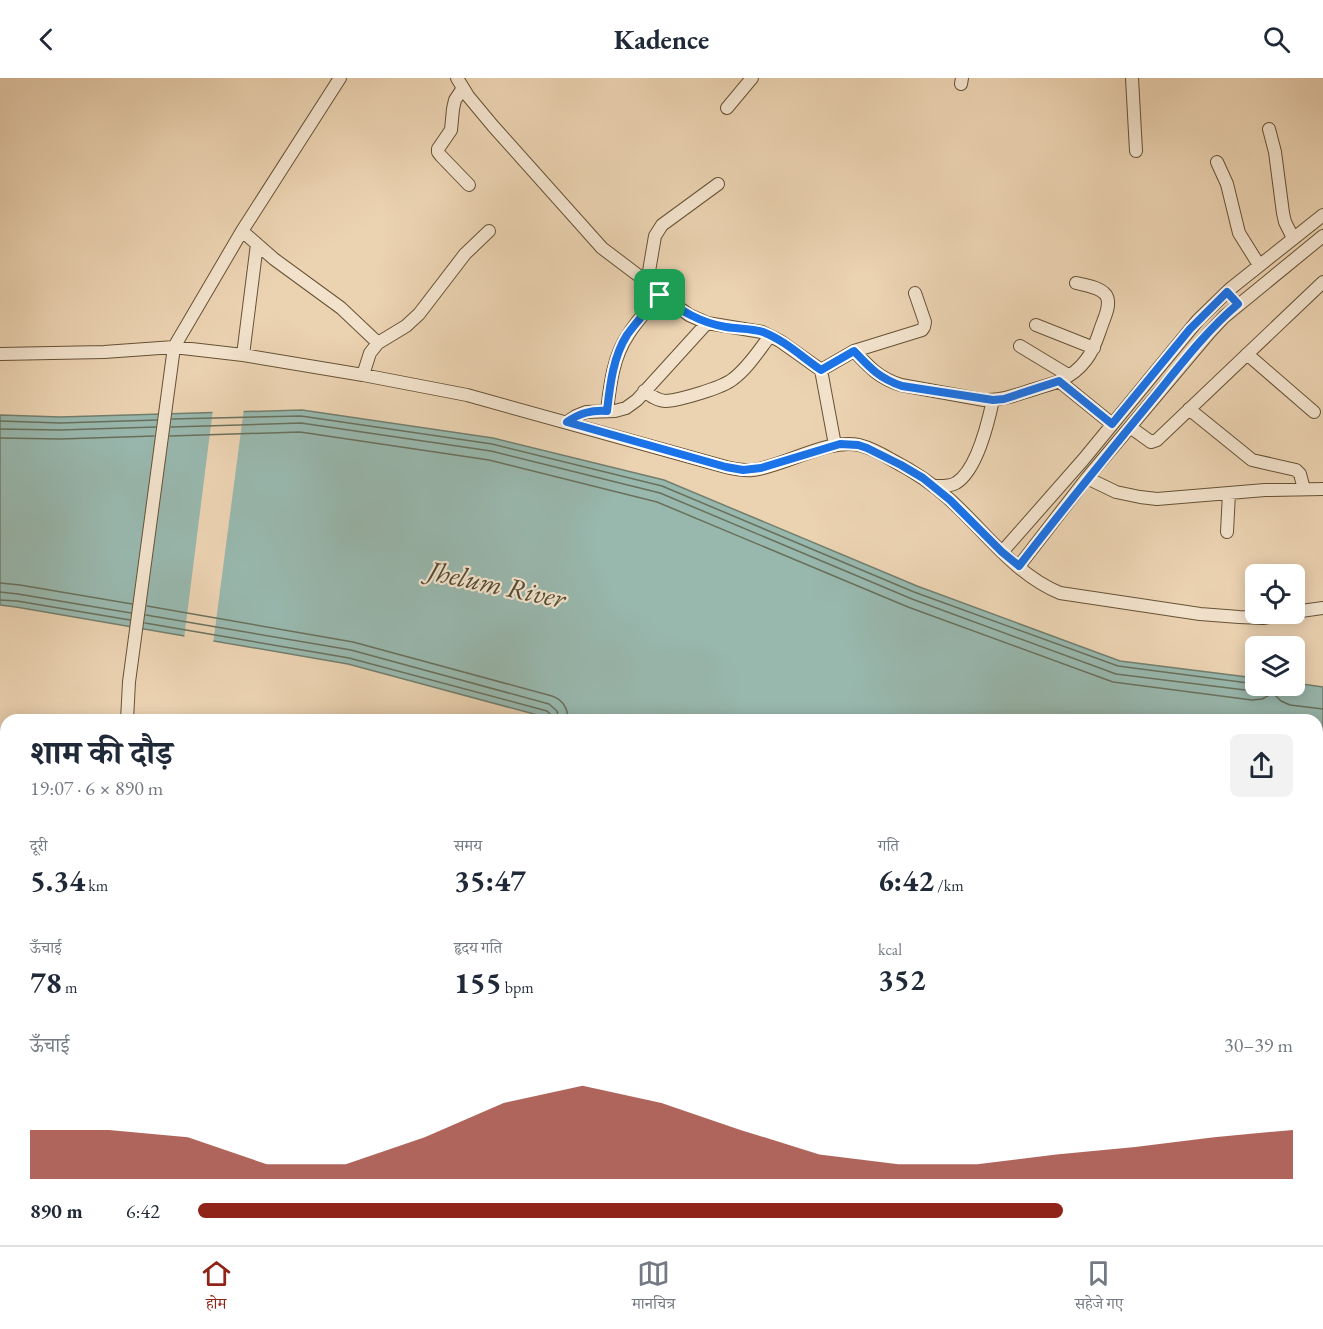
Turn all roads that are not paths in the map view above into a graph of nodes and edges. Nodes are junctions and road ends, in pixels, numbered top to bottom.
1 (340, 78) edge
2 (752, 78) edge
3 (1132, 78) edge
4 (460, 83) edge
5 (727, 108) dead end
6 (1269, 129) dead end
7 (1136, 152) dead end
8 (1217, 162) dead end
9 (718, 184) dead end
10 (469, 185) dead end
11 (1323, 215) edge
12 (242, 231) junction
13 (489, 231) dead end
14 (1323, 236) edge
15 (1293, 238) junction
16 (257, 244) junction
17 (1259, 265) junction
18 (1323, 282) edge
19 (1076, 283) dead end
20 (647, 284) junction
21 (915, 293) dead end
22 (660, 295) junction
23 (1233, 299) junction
24 (706, 323) junction
25 (1036, 325) dead end
26 (770, 336) junction
27 (378, 343) junction
28 (1020, 346) dead end
29 (174, 347) junction
30 (1094, 348) junction
31 (854, 351) junction
32 (0, 354) edge
33 (1247, 354) junction
34 (243, 355) junction
35 (1176, 360) junction
36 (821, 370) junction
37 (363, 375) junction
38 (1064, 378) junction
39 (644, 391) junction
40 (993, 400) junction
41 (1189, 409) junction
42 (607, 411) junction
43 (1314, 412) dead end
44 (567, 422) junction
45 (1112, 424) junction
46 (1130, 427) junction
47 (835, 445) junction
48 (1088, 478) junction
49 (933, 486) junction
50 (1304, 489) junction
51 (1323, 489) edge
52 (1229, 493) junction
53 (1227, 532) dead end
54 (1011, 559) junction
55 (1323, 608) edge
56 (1305, 610) edge
57 (1245, 617) edge
58 (127, 714) edge

1 - 12 street
2 - 5 street
3 - 7 street
4 - 10 street
4 - 20 street
6 - 15 street
8 - 17 street
9 - 20 street
11 - 15 street
12 - 16 street
12 - 29 street
13 - 27 street
14 - 23 street
15 - 17 street
16 - 27 street
16 - 34 street
17 - 23 street
18 - 33 street
19 - 30 street
20 - 22 street
21 - 31 street
22 - 24 street
22 - 42 street
23 - 35 street
24 - 26 street
24 - 39 street
25 - 30 street
26 - 36 street
26 - 39 street
27 - 37 street
28 - 38 street
29 - 32 street
29 - 34 street
29 - 58 street
30 - 38 street
31 - 36 street
31 - 40 street
33 - 41 street
33 - 43 street
34 - 37 street
35 - 45 street
35 - 46 street
36 - 47 street
37 - 44 street
38 - 40 street
38 - 45 street
39 - 42 street
40 - 49 street
41 - 46 street
41 - 50 street
42 - 44 street
44 - 47 street
45 - 54 street
46 - 48 street
47 - 49 street
48 - 52 street
48 - 54 street
49 - 54 street
50 - 51 street
50 - 52 street
52 - 53 street
54 - 57 street
55 - 56 street

